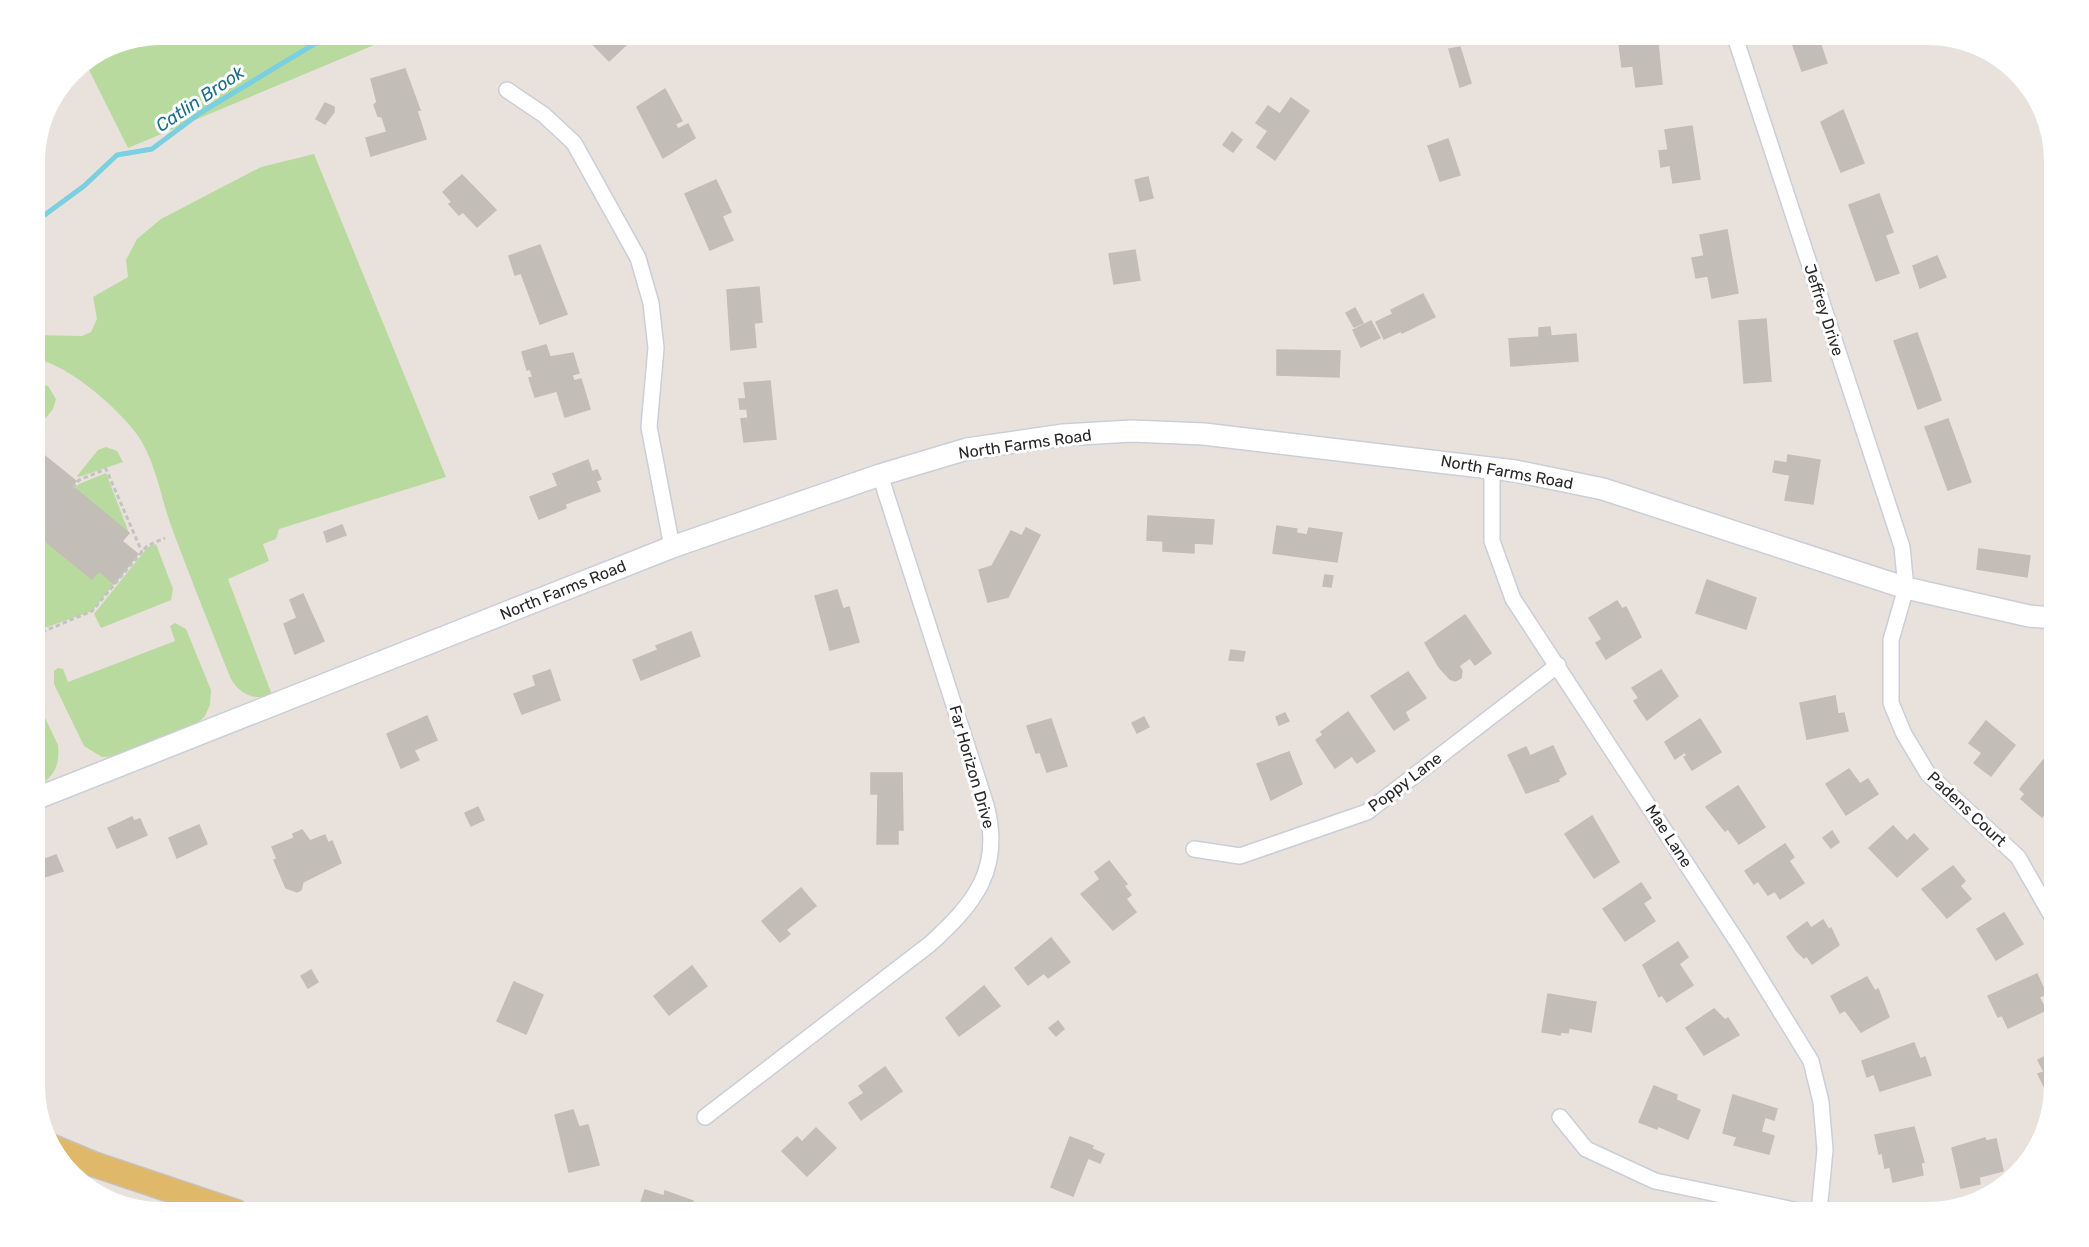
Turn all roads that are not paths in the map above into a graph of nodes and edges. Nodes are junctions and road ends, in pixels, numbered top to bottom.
1 (1738, 45) edge
2 (507, 90) dead end
3 (1492, 467) junction
4 (880, 475) junction
5 (672, 547) junction
6 (1906, 588) junction
7 (2044, 617) edge
8 (1558, 665) junction
9 (45, 795) edge
10 (1194, 849) dead end
11 (2044, 902) edge
12 (705, 1117) dead end
13 (1560, 1117) dead end
14 (65, 1152) edge
15 (207, 1202) edge
16 (1756, 1202) edge
17 (1820, 1202) edge

1 - 6 street, Jeffrey Drive
2 - 5 street
3 - 4 main road, North Farms Road
3 - 6 main road, North Farms Road
3 - 8 street, Mae Lane
4 - 5 main road, North Farms Road
4 - 12 street, Far Horizon Drive
5 - 9 main road, North Farms Road
6 - 7 main road, North Farms Road
6 - 11 street, Padens Court
8 - 10 street, Poppy Lane
8 - 17 street, Mae Lane
13 - 16 street
14 - 15 main road

